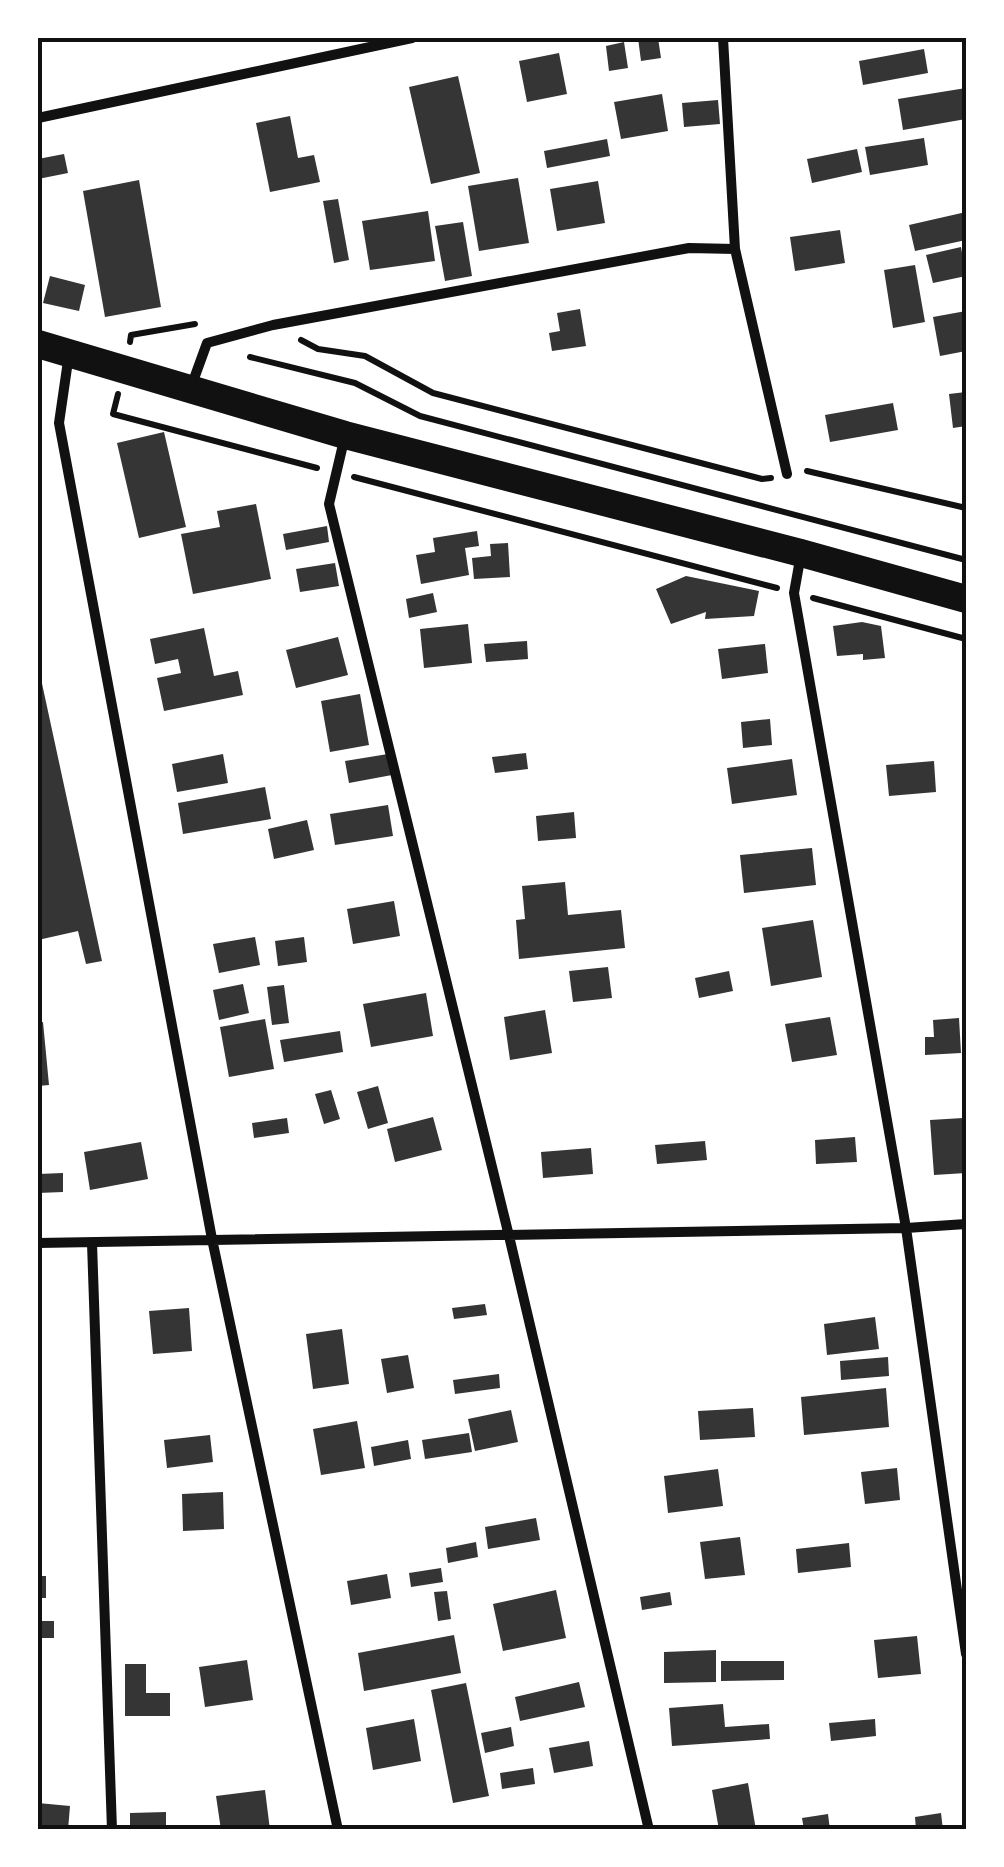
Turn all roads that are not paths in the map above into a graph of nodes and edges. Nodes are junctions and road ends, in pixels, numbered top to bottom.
1 (412, 38) edge
2 (723, 38) edge
3 (38, 118) edge
4 (735, 249) junction
5 (38, 344) edge
6 (69, 353) junction
7 (190, 390) junction
8 (345, 435) junction
9 (787, 474) road end
10 (801, 553) junction
11 (966, 600) edge
12 (966, 1224) edge
13 (906, 1228) junction
14 (509, 1236) junction
15 (212, 1239) junction
16 (38, 1242) edge
17 (92, 1243) junction
18 (966, 1654) edge
19 (112, 1830) edge
20 (338, 1830) edge
21 (648, 1830) edge

1 - 3 street
2 - 4 street
4 - 7 street
4 - 9 street
5 - 6 highway
6 - 7 highway
6 - 15 street
7 - 8 highway
8 - 10 highway
8 - 14 street
10 - 11 highway
10 - 13 street
12 - 13 street
13 - 14 street
13 - 18 street
14 - 15 street
14 - 21 street
15 - 17 street
15 - 20 street
16 - 17 street
17 - 19 street

